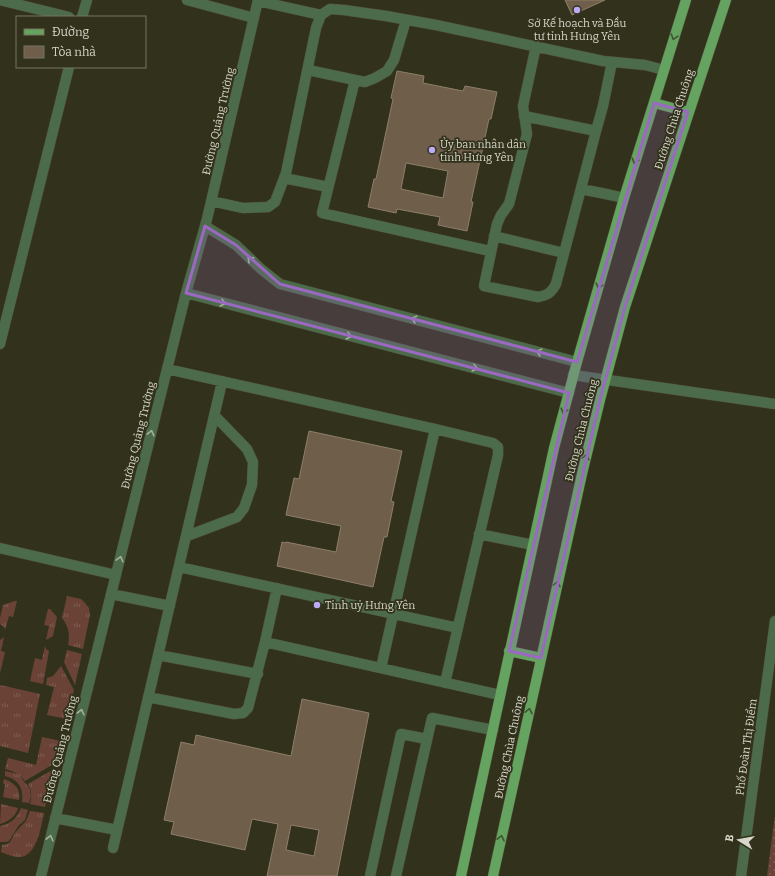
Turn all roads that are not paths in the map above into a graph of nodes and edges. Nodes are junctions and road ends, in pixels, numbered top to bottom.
1 (0, 0) edge
2 (87, 0) edge
3 (187, 0) edge
4 (686, 0) edge
5 (726, 0) edge
6 (258, 1) edge
7 (321, 15) junction
8 (65, 16) edge
9 (82, 16) edge
10 (254, 18) junction
11 (406, 20) junction
12 (536, 46) junction
13 (612, 62) junction
14 (69, 68) edge
15 (308, 70) junction
16 (664, 70) junction
17 (355, 80) junction
18 (654, 103) junction
19 (688, 112) junction
20 (524, 116) junction
21 (596, 131) junction
22 (284, 178) junction
23 (328, 187) junction
24 (581, 189) junction
25 (624, 198) junction
26 (211, 201) junction
27 (205, 226) junction
28 (494, 236) junction
29 (490, 251) junction
30 (564, 252) junction
31 (186, 294) junction
32 (0, 344) edge
33 (577, 362) junction
34 (167, 369) junction
35 (573, 375) junction
36 (606, 380) junction
37 (222, 382) junction
38 (569, 392) junction
39 (775, 404) edge
40 (215, 416) junction
41 (435, 429) junction
42 (480, 534) junction
43 (187, 536) junction
44 (533, 544) junction
45 (0, 548) edge
46 (180, 567) junction
47 (116, 574) junction
48 (277, 588) junction
49 (111, 594) junction
50 (170, 606) junction
51 (394, 614) junction
52 (775, 621) edge
53 (458, 628) junction
54 (265, 642) junction
55 (509, 651) junction
56 (158, 655) junction
57 (541, 658) junction
58 (381, 668) junction
59 (258, 674) junction
60 (445, 683) junction
61 (500, 695) junction
62 (148, 697) junction
63 (492, 730) junction
64 (427, 739) junction
65 (55, 818) junction
66 (118, 830) junction
67 (113, 848) dead end
68 (41, 876) edge
69 (370, 876) edge
70 (396, 876) edge
71 (461, 876) edge
72 (493, 876) edge
73 (741, 876) edge

1 - 8 street
2 - 9 street
3 - 10 street
4 -> 16 main road, Đường Chùa Chuông
5 - 19 main road, Đường Chùa Chuông
6 - 7 street
6 - 10 street, Đường Quảng Trường
7 - 11 street
7 - 15 street
10 - 26 street, Đường Quảng Trường
11 - 12 street
11 - 17 street
12 - 13 street
12 - 20 street
13 - 16 street
13 - 21 street
14 - 32 street
15 - 17 street
15 - 22 street
16 - 18 main road, Đường Chùa Chuông
17 - 23 street
18 - 19 main road
18 -> 25 main road, Đường Chùa Chuông
19 - 36 main road, Đường Chùa Chuông
20 - 21 street
20 - 28 street
21 - 24 street
22 - 23 street
22 - 26 street
23 - 29 street
24 - 25 street
24 - 30 street
25 -> 33 main road, Đường Chùa Chuông
26 - 27 street, Đường Quảng Trường
27 - 31 street, Đường Quảng Trường
33 -> 27 street
28 - 29 street
28 - 30 street
29 - 30 street
31 - 34 street, Đường Quảng Trường
31 -> 38 street
33 - 35 main road, Đường Chùa Chuông
34 - 37 street
47 -> 34 street, Đường Quảng Trường
35 - 36 street
35 - 38 main road, Đường Chùa Chuông
36 - 39 street
57 -> 36 main road, Đường Chùa Chuông
37 - 40 street
37 - 41 street
38 -> 44 main road, Đường Chùa Chuông
40 - 43 street
40 - 43 street
41 - 42 street
41 - 51 street
42 - 44 street
42 - 53 street
43 - 46 street
44 - 55 main road, Đường Chùa Chuông
45 - 47 street
46 - 48 street
46 - 50 street
47 - 49 street, Đường Quảng Trường
48 - 51 street
48 - 54 street
49 - 50 street
65 -> 49 street, Đường Quảng Trường
50 - 56 street
51 - 53 street
51 - 58 street
52 - 73 street, Phố Đoàn Thị Điểm
53 - 60 street
54 - 58 street
54 - 59 street
55 - 57 main road
55 - 61 main road, Đường Chùa Chuông
56 - 59 street
56 - 62 street
72 -> 57 main road, Đường Chùa Chuông
58 - 60 street
59 - 62 street
60 - 61 street
61 - 63 main road, Đường Chùa Chuông
62 - 66 street
63 - 64 street
63 - 71 main road, Đường Chùa Chuông
64 - 69 street
64 - 70 street
65 - 66 street
68 -> 65 street, Đường Quảng Trường
66 - 67 street

